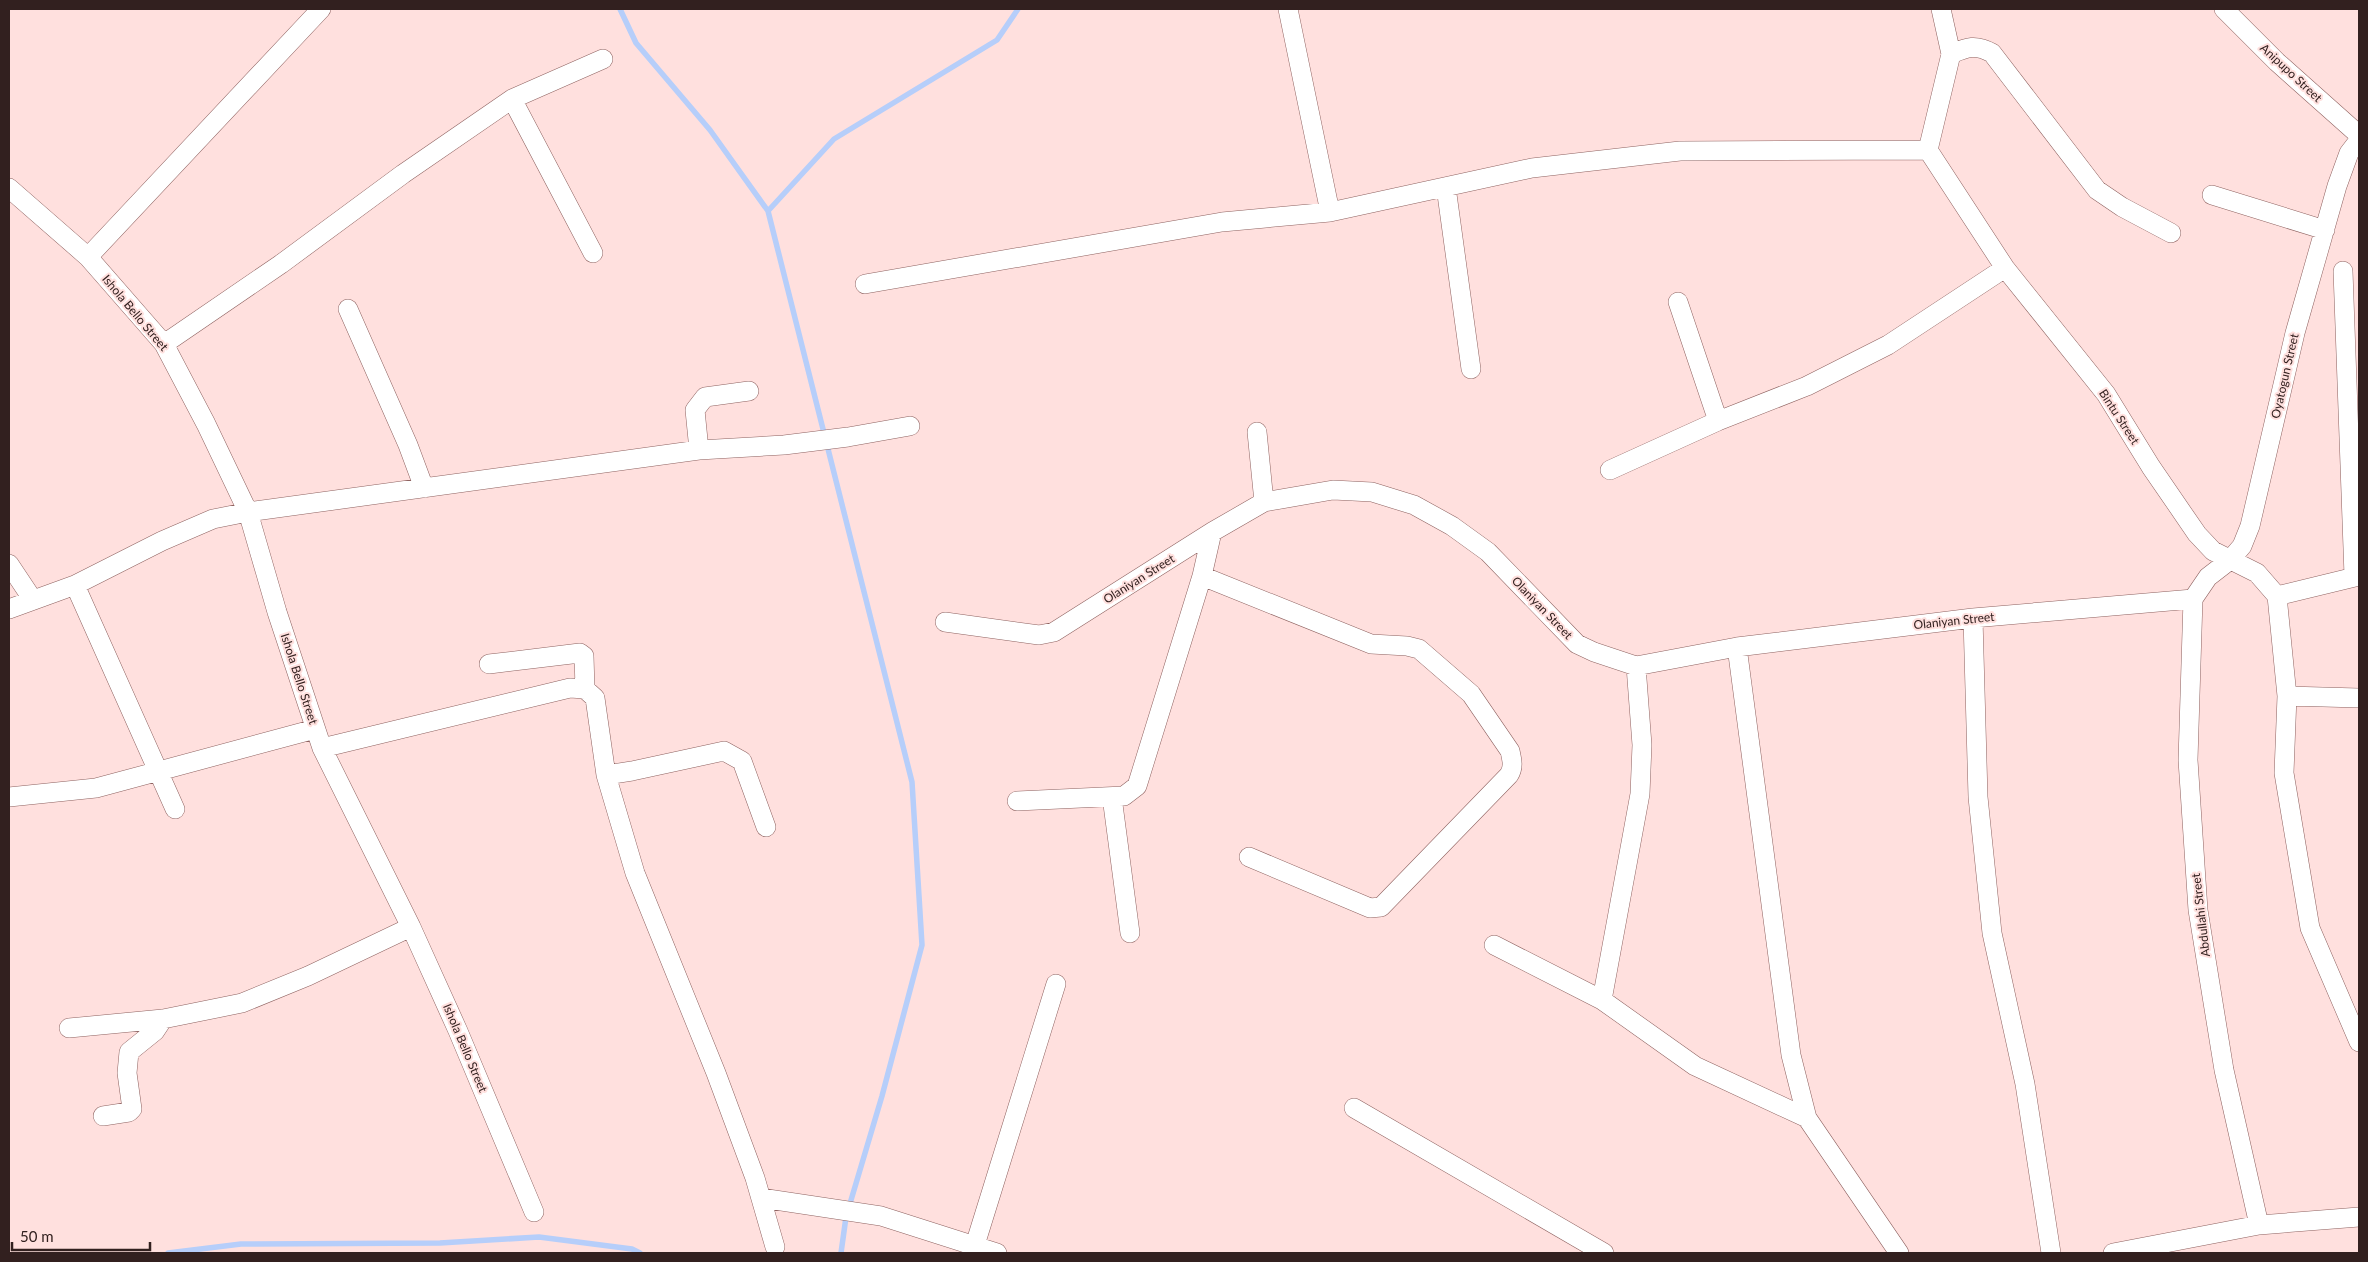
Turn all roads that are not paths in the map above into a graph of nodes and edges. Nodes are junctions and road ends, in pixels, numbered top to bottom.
1 (321, 9) edge
2 (1288, 9) edge
3 (1941, 9) edge
4 (2224, 9) edge
5 (1951, 54) junction
6 (603, 59) dead end
7 (512, 99) junction
8 (2359, 135) edge
9 (1928, 150) junction
10 (2356, 151) edge
11 (1446, 187) junction
12 (9, 188) edge
13 (2212, 195) dead end
14 (1330, 212) junction
15 (2325, 230) junction
16 (2171, 233) dead end
17 (593, 253) dead end
18 (88, 257) junction
19 (2317, 260) junction
20 (2005, 268) junction
21 (2351, 273) edge
22 (865, 284) dead end
23 (1678, 302) dead end
24 (348, 309) dead end
25 (164, 344) junction
26 (1471, 369) dead end
27 (749, 391) dead end
28 (1718, 420) junction
29 (910, 426) dead end
30 (1256, 432) dead end
31 (699, 450) junction
32 (1610, 470) dead end
33 (424, 488) junction
34 (1264, 502) junction
35 (248, 512) junction
36 (1212, 532) junction
37 (2230, 560) junction
38 (9, 564) edge
39 (1202, 576) junction
40 (2356, 576) edge
41 (75, 585) junction
42 (2277, 596) junction
43 (2193, 599) junction
44 (33, 600) junction
45 (9, 608) edge
46 (1973, 618) junction
47 (945, 622) dead end
48 (1737, 647) junction
49 (488, 664) dead end
50 (1636, 666) junction
51 (585, 689) junction
52 (2287, 696) junction
53 (2359, 698) edge
54 (314, 729) junction
55 (322, 748) junction
56 (160, 772) junction
57 (606, 774) junction
58 (9, 797) edge
59 (1112, 797) junction
60 (1017, 801) dead end
61 (175, 809) dead end
62 (766, 827) dead end
63 (1249, 857) dead end
64 (411, 927) junction
65 (1130, 933) dead end
66 (1494, 945) dead end
67 (1056, 984) dead end
68 (1602, 1000) junction
69 (163, 1019) junction
70 (69, 1028) dead end
71 (2359, 1042) edge
72 (1354, 1108) dead end
73 (103, 1116) dead end
74 (1806, 1118) junction
75 (761, 1198) junction
76 (534, 1212) dead end
77 (2359, 1217) edge
78 (2259, 1225) junction
79 (975, 1246) junction
80 (775, 1247) dead end
81 (997, 1253) edge
82 (1604, 1253) edge
83 (1899, 1253) edge
84 (2051, 1253) edge
85 (2113, 1253) edge

1 - 18 street
2 - 14 street
3 - 5 street
4 - 8 street, Anipupo Street
5 - 9 street
5 - 16 street
6 - 7 street
7 - 17 street
7 - 25 street
9 - 11 street
9 - 20 street, Bintu Street
10 - 15 street, Oyatogun Street
11 - 14 street
11 - 26 street
12 - 18 street, Ishola Bello Street
13 - 15 street
14 - 22 street
15 - 19 street, Oyatogun Street
18 - 25 street, Ishola Bello Street
19 - 21 street
19 - 37 street, Oyatogun Street
20 - 28 street
20 - 37 street, Bintu Street
21 - 40 street
23 - 28 street
24 - 33 street
25 - 35 street, Ishola Bello Street
27 - 31 street
28 - 32 street
29 - 31 street
30 - 34 street
31 - 33 street
33 - 35 street
34 - 36 street, Olaniyan Street
34 - 50 street, Olaniyan Street
35 - 41 street
35 - 54 street, Ishola Bello Street
36 - 39 street
36 - 47 street, Olaniyan Street
37 - 42 street, Bintu Street
37 - 43 street, Oyatogun Street
38 - 44 street
39 - 59 street
39 - 63 street
40 - 42 street
41 - 44 street
41 - 56 street
42 - 52 street
43 - 46 street, Olaniyan Street
43 - 78 street, Abdullahi Street
44 - 45 street
46 - 48 street, Olaniyan Street
46 - 84 street
48 - 50 street, Olaniyan Street
48 - 74 street
49 - 51 street
50 - 68 street
51 - 55 street
51 - 57 street
52 - 53 street
52 - 71 street
54 - 55 street, Ishola Bello Street
54 - 56 street
55 - 64 street, Ishola Bello Street
56 - 58 street
56 - 61 street
57 - 62 street
57 - 75 street
59 - 60 street
59 - 65 street
64 - 69 street
64 - 76 street, Ishola Bello Street
66 - 68 street
67 - 79 street
68 - 74 street
69 - 70 street
69 - 73 street
72 - 82 street
74 - 83 street
75 - 79 street
75 - 80 street
77 - 78 street
78 - 85 street
79 - 81 street

